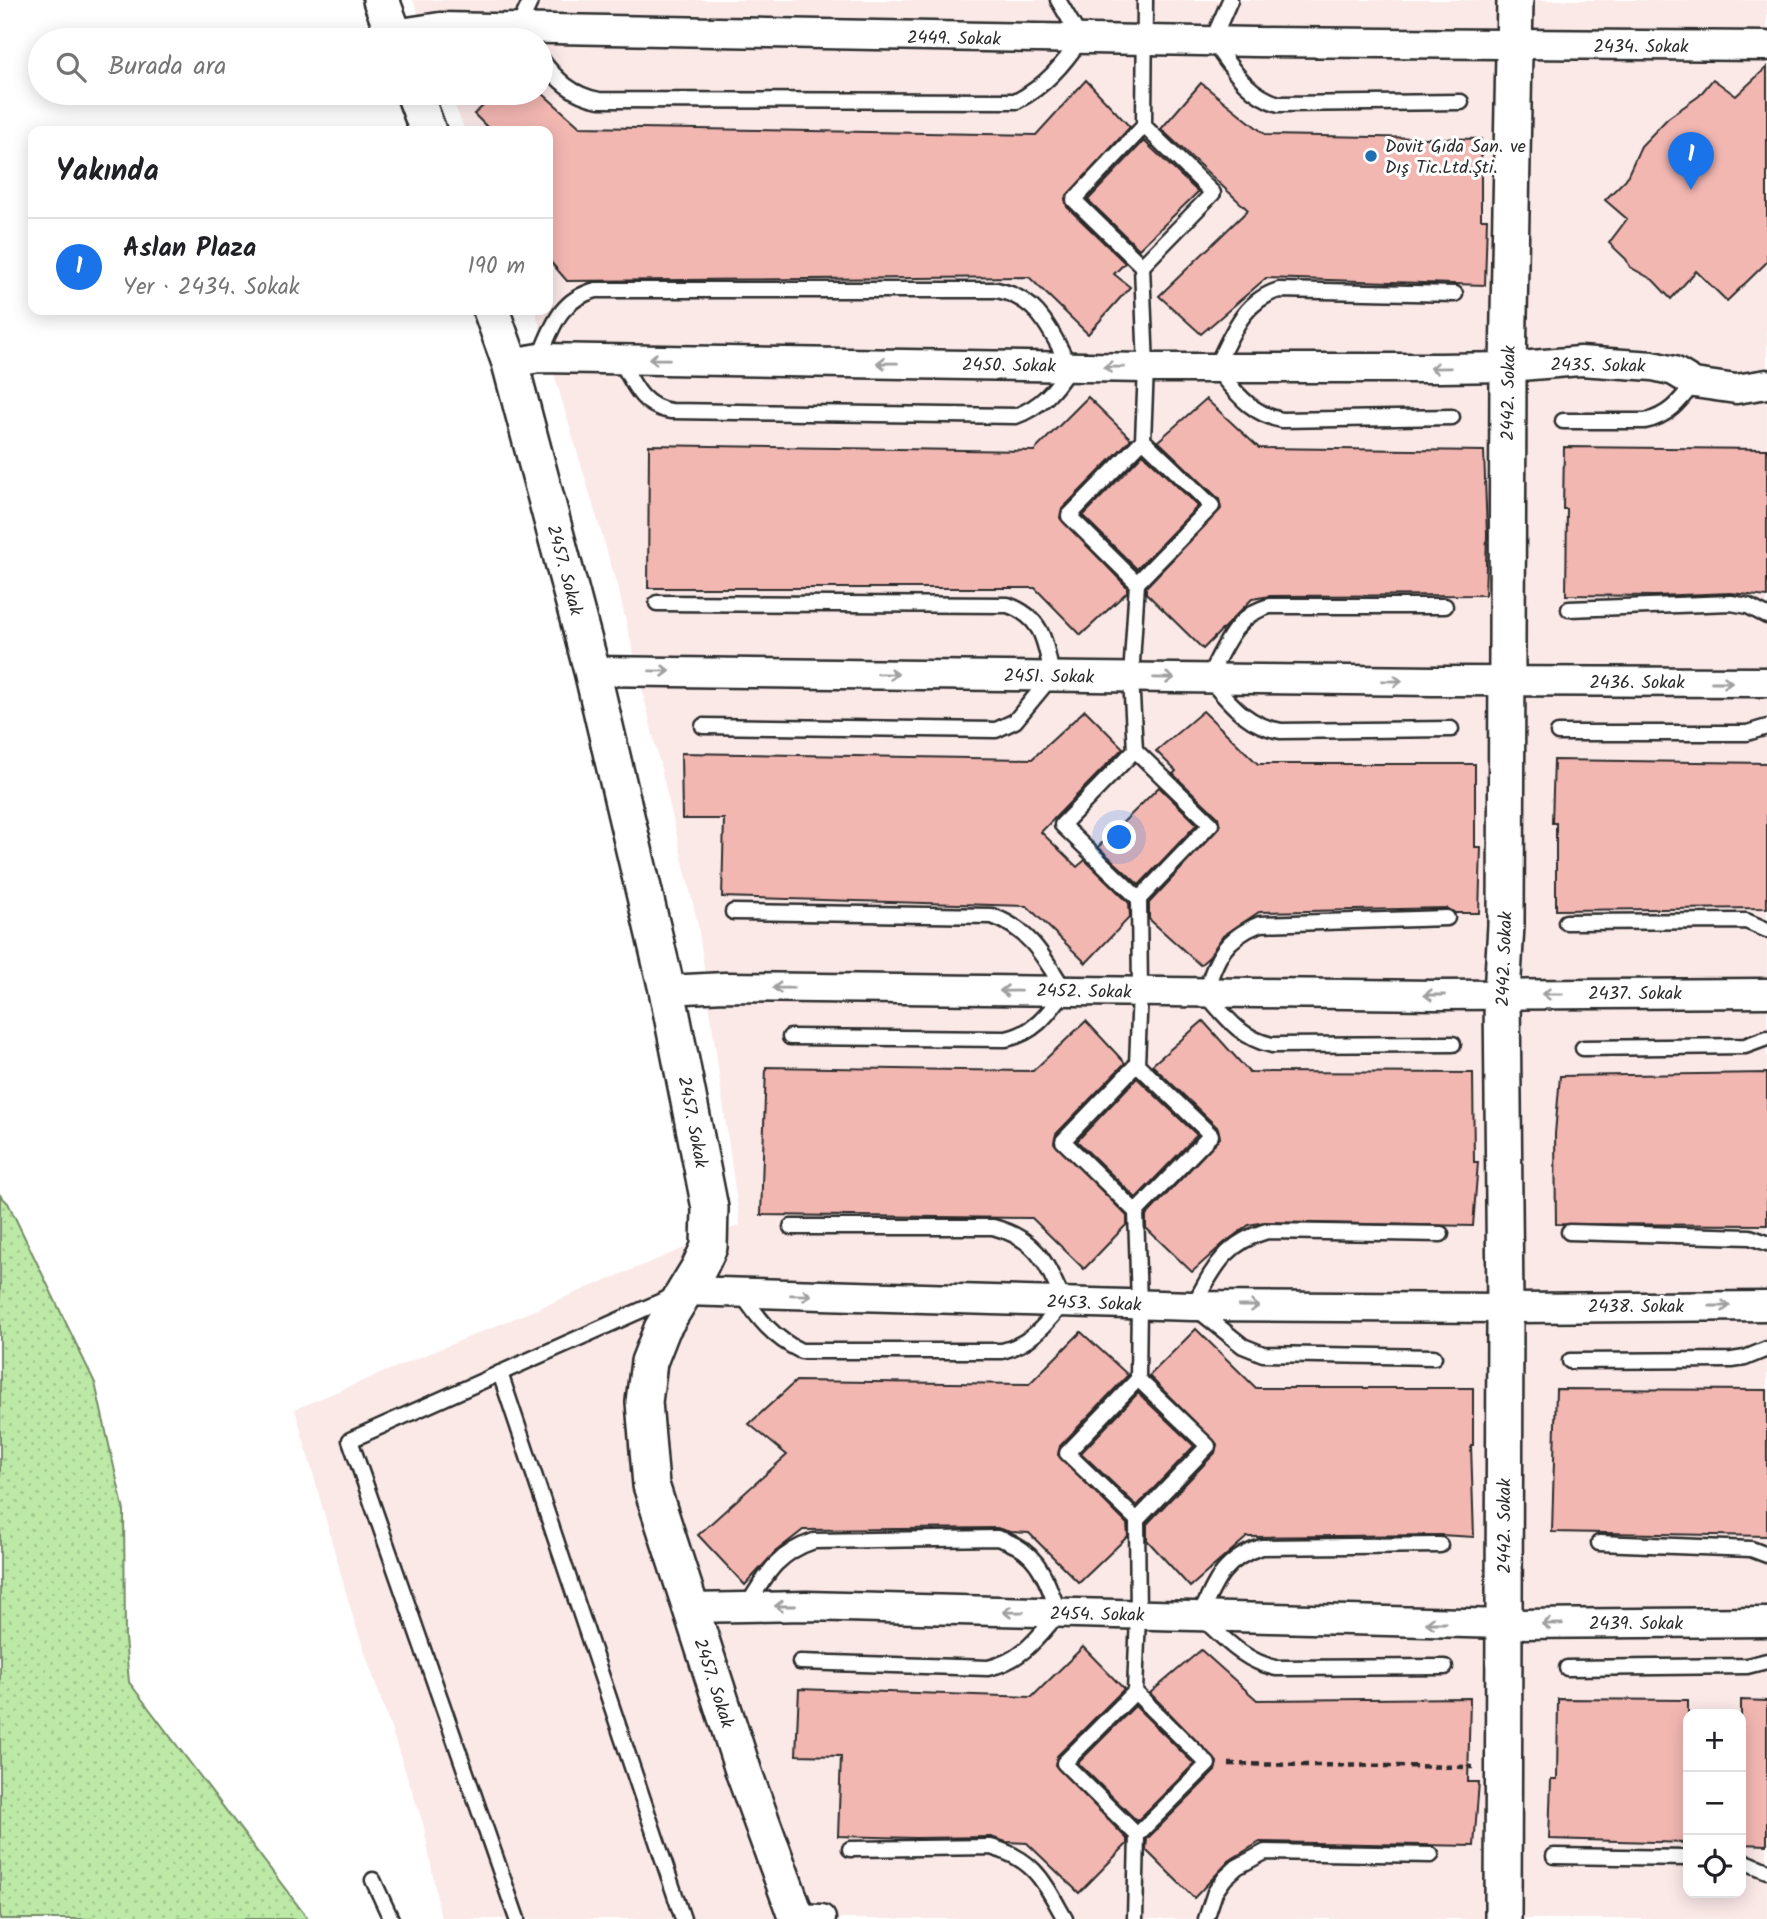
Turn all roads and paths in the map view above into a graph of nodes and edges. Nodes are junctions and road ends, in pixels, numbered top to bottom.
1 (381, 0) edge
2 (531, 0) edge
3 (1058, 0) edge
4 (1145, 0) edge
5 (1230, 0) edge
6 (1515, 0) edge
7 (392, 28) edge
8 (428, 28) edge
9 (452, 28) edge
10 (524, 28) edge
11 (553, 34) edge
12 (1081, 39) junction
13 (1146, 40) junction
14 (1212, 41) junction
15 (1516, 45) junction
16 (1767, 46) edge
17 (553, 73) edge
18 (1461, 102) dead end
19 (418, 105) edge
20 (426, 126) edge
21 (1144, 126) junction
22 (1142, 266) junction
23 (1455, 294) dead end
24 (494, 315) edge
25 (620, 359) junction
26 (525, 360) junction
27 (1070, 367) junction
28 (1508, 367) junction
29 (1146, 368) junction
30 (1215, 368) junction
31 (1694, 383) junction
32 (1767, 384) edge
33 (1452, 417) dead end
34 (1563, 421) dead end
35 (1143, 440) junction
36 (1138, 583) junction
37 (657, 603) dead end
38 (1445, 606) dead end
39 (1569, 609) dead end
40 (1767, 616) edge
41 (592, 671) junction
42 (1052, 676) junction
43 (1131, 677) junction
44 (1208, 678) junction
45 (1506, 682) junction
46 (1767, 682) edge
47 (703, 726) dead end
48 (1767, 727) edge
49 (1451, 729) dead end
50 (1558, 733) dead end
51 (1135, 750) junction
52 (1139, 899) junction
53 (733, 912) dead end
54 (1447, 918) dead end
55 (1566, 922) dead end
56 (1767, 930) edge
57 (667, 990) junction
58 (1065, 991) junction
59 (1140, 992) junction
60 (1205, 993) junction
61 (1767, 993) edge
62 (1502, 994) junction
63 (790, 1038) dead end
64 (1767, 1038) edge
65 (1453, 1044) dead end
66 (1583, 1048) dead end
67 (1137, 1064) junction
68 (1136, 1212) junction
69 (791, 1227) dead end
70 (1569, 1232) dead end
71 (1441, 1234) dead end
72 (1767, 1243) edge
73 (684, 1291) junction
74 (741, 1293) junction
75 (1064, 1302) junction
76 (1139, 1304) junction
77 (1193, 1306) junction
78 (1767, 1306) edge
79 (1505, 1308) junction
80 (1767, 1349) edge
81 (1434, 1357) dead end
82 (1570, 1361) dead end
83 (500, 1373) junction
84 (1138, 1379) junction
85 (1137, 1520) junction
86 (1599, 1543) dead end
87 (1440, 1545) dead end
88 (1767, 1555) edge
89 (747, 1606) junction
90 (689, 1608) junction
91 (1059, 1613) junction
92 (1138, 1615) junction
93 (1200, 1616) junction
94 (1767, 1622) edge
95 (1504, 1624) junction
96 (1767, 1661) edge
97 (800, 1662) dead end
98 (1445, 1667) dead end
99 (1567, 1668) dead end
100 (1135, 1692) junction
101 (1208, 1764) junction
102 (1504, 1768) junction
103 (1137, 1835) junction
104 (850, 1849) dead end
105 (1431, 1855) dead end
106 (1554, 1856) dead end
107 (1683, 1858) edge
108 (1746, 1862) edge
109 (1767, 1871) edge
110 (373, 1880) dead end
111 (391, 1919) edge
112 (517, 1919) edge
113 (683, 1919) edge
114 (797, 1919) edge
115 (821, 1919) edge
116 (1065, 1919) edge
117 (1135, 1919) edge
118 (1206, 1919) edge
119 (1503, 1919) edge

1 - 7 street
2 - 10 lane
3 - 12 lane
4 - 13 lane
5 - 14 lane
6 - 15 street, 2442. Sokak
8 - 9 street, 2449. Sokak
11 - 12 street, 2449. Sokak
12 - 13 street, 2449. Sokak
12 - 17 lane
13 - 14 street, 2449. Sokak
13 - 21 lane
14 - 15 street, 2449. Sokak
14 - 18 lane
15 - 16 street, 2434. Sokak
15 - 28 street, 2442. Sokak
19 - 20 street
21 - 22 lane
21 - 22 lane
22 - 29 lane
23 - 30 lane
24 - 26 street, 2457. Sokak
25 - 26 street, 2450. Sokak
27 -> 25 street, 2450. Sokak
25 - 27 lane
26 - 27 lane
26 - 41 street, 2457. Sokak
29 -> 27 street, 2450. Sokak
28 -> 30 street, 2450. Sokak
28 - 31 street, 2435. Sokak
28 - 45 street, 2442. Sokak
29 - 30 street, 2450. Sokak
29 - 35 lane
30 - 33 lane
31 - 32 street, 2435. Sokak
31 - 34 lane
35 - 36 lane
35 - 36 lane
36 - 43 lane
37 - 42 lane
38 - 44 lane
39 - 40 lane
41 -> 42 street, 2451. Sokak
41 - 57 street, 2457. Sokak
42 - 43 street, 2451. Sokak
42 - 47 lane
43 -> 44 street, 2451. Sokak
43 - 51 lane
44 -> 45 street, 2451. Sokak
44 - 49 lane
45 -> 46 street, 2436. Sokak
45 - 62 street, 2442. Sokak
48 - 50 lane
51 - 52 lane
51 - 52 lane
52 - 59 lane
53 - 58 lane
54 - 60 lane
55 - 56 lane
58 -> 57 street, 2452. Sokak
57 - 73 street, 2457. Sokak
58 - 59 street, 2452. Sokak
58 - 63 lane
59 - 60 street, 2452. Sokak
59 - 67 lane
62 -> 60 street, 2452. Sokak
60 - 65 lane
61 -> 62 street, 2437. Sokak
62 - 79 street, 2442. Sokak
64 - 66 lane
67 - 68 lane
67 - 68 lane
68 - 76 lane
69 - 75 lane
70 - 72 lane
71 - 77 lane
73 - 74 street, 2453. Sokak
73 - 83 lane
73 - 90 street, 2457. Sokak
74 -> 75 street, 2453. Sokak
74 - 75 lane
75 - 76 street, 2453. Sokak
76 - 77 street, 2453. Sokak
76 - 84 lane
77 -> 79 street, 2453. Sokak
77 - 81 lane
79 -> 78 street, 2438. Sokak
79 - 95 street, 2442. Sokak
80 - 82 lane
83 - 112 lane
83 - 113 lane
84 - 85 lane
84 - 85 lane
85 - 92 lane
86 - 88 lane
87 - 93 lane
89 - 90 street, 2454. Sokak
91 -> 89 street, 2454. Sokak
89 - 91 lane
90 - 114 street, 2457. Sokak
91 - 92 street, 2454. Sokak
91 - 97 lane
92 - 93 street, 2454. Sokak
92 - 100 lane
95 -> 93 street, 2454. Sokak
93 - 98 lane
94 -> 95 street, 2439. Sokak
95 - 102 street, 2442. Sokak
96 - 99 lane
100 - 101 lane
100 - 103 lane
101 - 102 path
101 - 103 lane
102 - 119 street, 2442. Sokak
103 - 117 lane
104 - 116 lane
105 - 118 lane
106 - 107 lane
108 - 109 lane
110 - 111 lane
114 - 115 street

